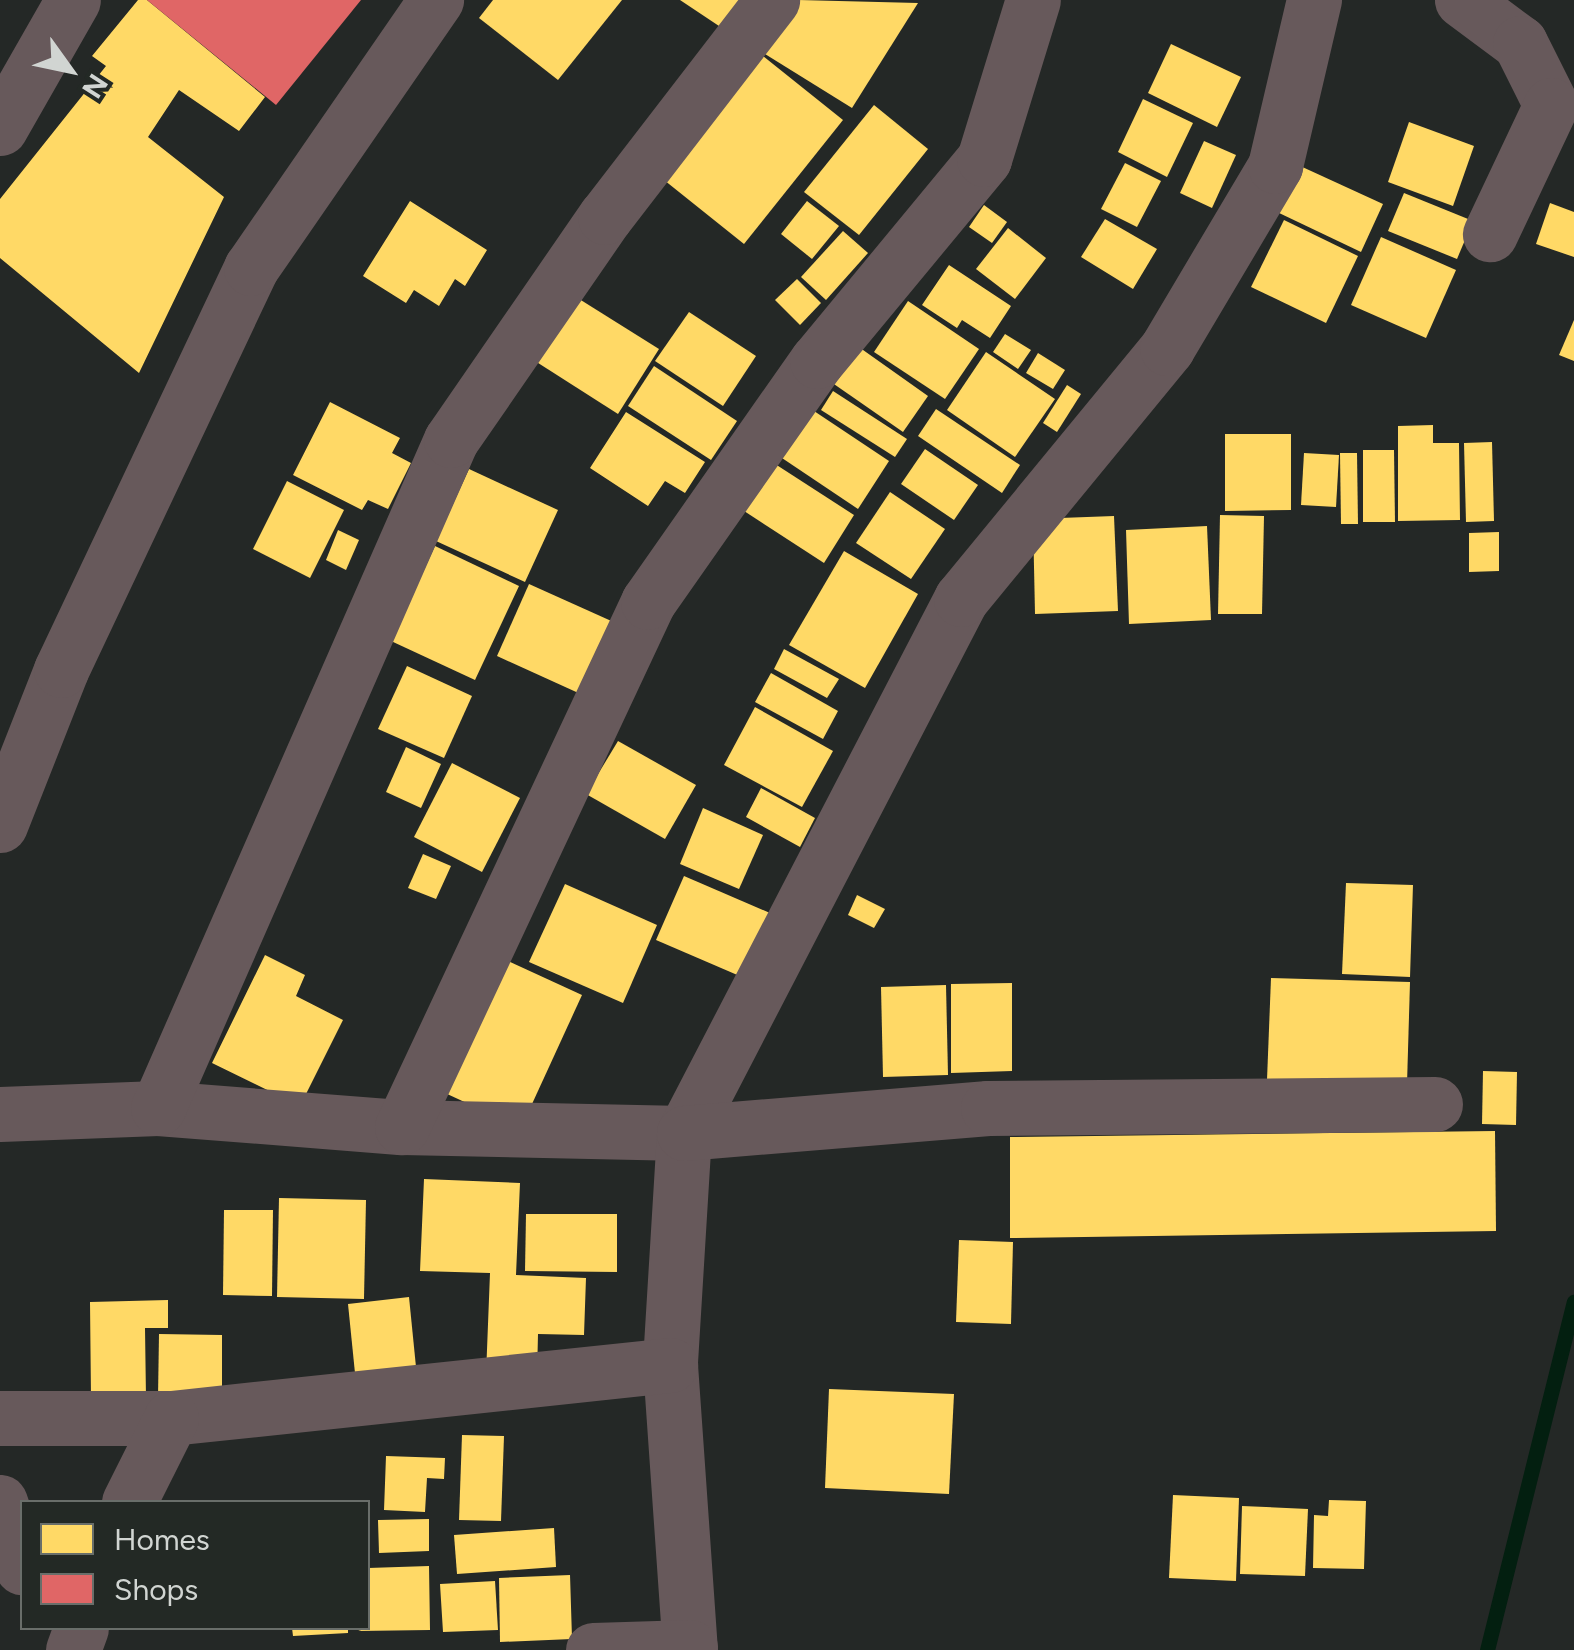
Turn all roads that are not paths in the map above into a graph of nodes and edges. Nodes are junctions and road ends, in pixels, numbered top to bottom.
1 (73, 0) edge
2 (436, 0) edge
3 (772, 0) edge
4 (1032, 0) edge
5 (1314, 0) edge
6 (1462, 0) edge
7 (0, 128) edge
8 (1490, 234) dead end
9 (0, 825) edge
10 (1435, 1104) dead end
11 (158, 1108) junction
12 (0, 1114) edge
13 (402, 1127) junction
14 (684, 1133) junction
15 (670, 1366) junction
16 (0, 1418) edge
17 (172, 1418) junction
18 (130, 1500) edge
19 (0, 1502) edge
20 (20, 1561) edge
21 (690, 1648) edge
22 (593, 1650) edge

1 - 7 street
2 - 9 street
3 - 11 street
4 - 13 street
5 - 14 street
6 - 8 street
10 - 14 street
11 - 12 street
11 - 13 street
13 - 14 street
14 - 15 street
15 - 17 street
15 - 21 street
16 - 17 street
17 - 18 street
19 - 20 street
21 - 22 street

